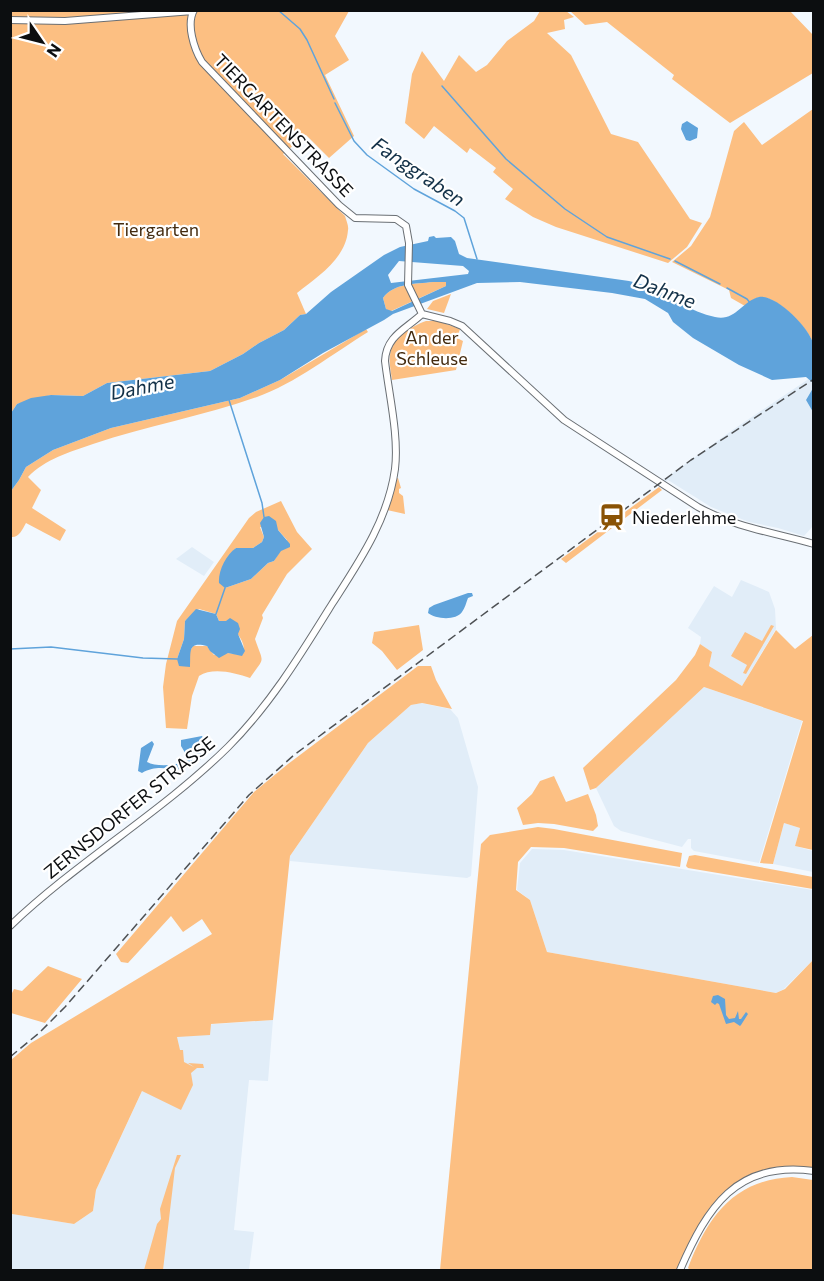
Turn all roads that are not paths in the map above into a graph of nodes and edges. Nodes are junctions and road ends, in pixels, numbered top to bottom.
1 (193, 11) edge
2 (10, 20) edge
3 (422, 314) junction
4 (813, 544) edge
5 (10, 926) edge
6 (813, 1171) edge
7 (680, 1270) edge

1 - 2 street
1 - 3 street, TIERGARTENSTRASSE
3 - 4 street
3 - 5 street, ZERNSDORFER STRASSE
6 - 7 street

